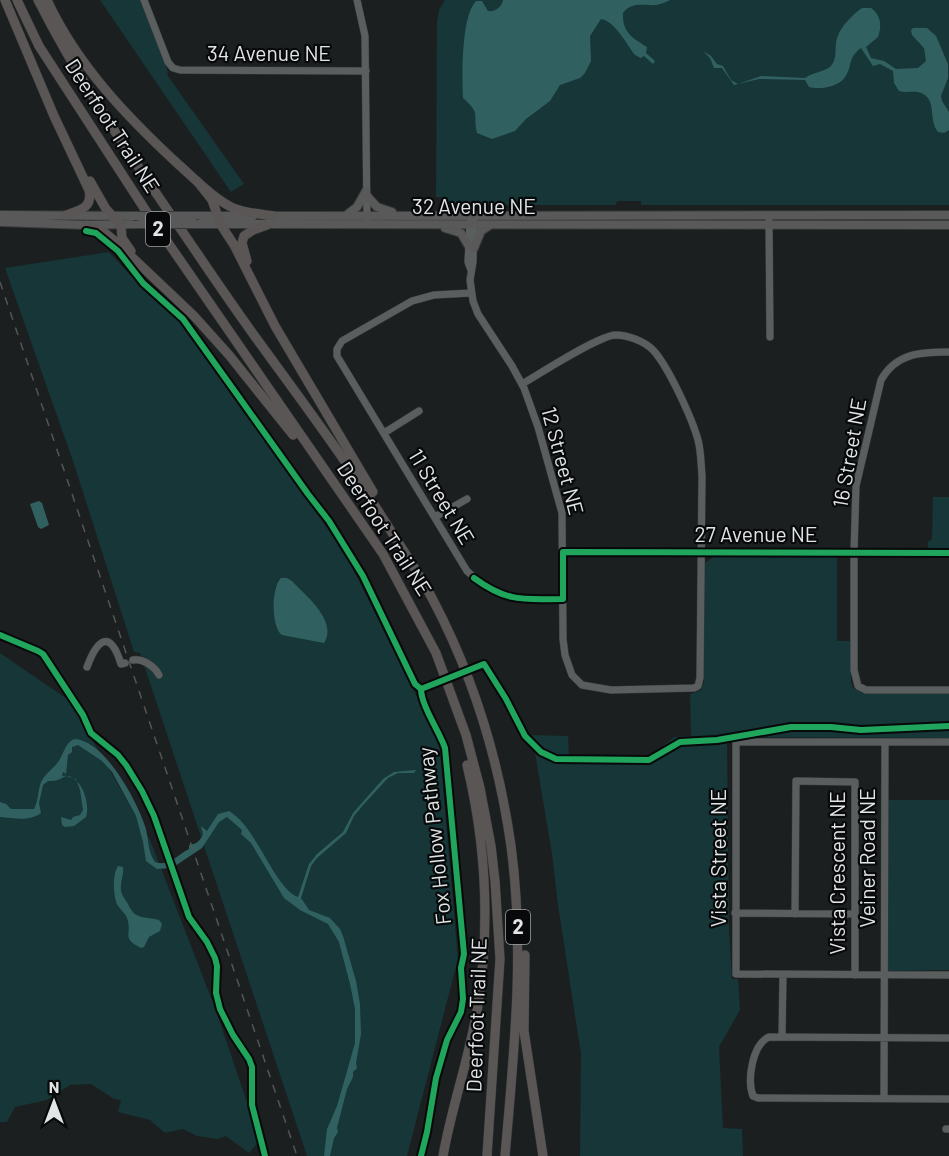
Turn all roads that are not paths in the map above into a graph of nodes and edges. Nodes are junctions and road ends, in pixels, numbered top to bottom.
1 (5, 0) edge
2 (16, 0) edge
3 (38, 0) edge
4 (47, 0) edge
5 (144, 0) edge
6 (357, 0) edge
7 (366, 71) junction
8 (54, 116) junction
9 (197, 181) junction
10 (367, 193) junction
11 (110, 214) junction
12 (348, 214) junction
13 (366, 214) junction
14 (400, 214) junction
15 (0, 215) edge
16 (66, 215) junction
17 (472, 215) junction
18 (949, 215) edge
19 (274, 216) junction
20 (220, 220) junction
21 (769, 220) junction
22 (0, 222) edge
23 (472, 224) junction
24 (86, 225) junction
25 (121, 225) junction
26 (267, 225) junction
27 (367, 225) junction
28 (424, 225) junction
29 (490, 225) junction
30 (949, 225) edge
31 (471, 246) junction
32 (141, 265) junction
33 (471, 293) junction
34 (266, 308) junction
35 (770, 337) dead end
36 (949, 352) edge
37 (522, 384) junction
38 (419, 411) dead end
39 (384, 433) junction
40 (311, 450) junction
41 (467, 499) dead end
42 (435, 517) junction
43 (701, 551) junction
44 (563, 552) junction
45 (854, 552) junction
46 (949, 553) edge
47 (418, 573) junction
48 (563, 599) junction
49 (133, 660) dead end
50 (125, 663) dead end
51 (87, 667) dead end
52 (159, 675) dead end
53 (949, 690) edge
54 (451, 696) junction
55 (476, 702) junction
56 (885, 742) junction
57 (949, 742) edge
58 (735, 913) junction
59 (795, 914) junction
60 (855, 914) junction
61 (783, 975) junction
62 (855, 975) junction
63 (885, 975) junction
64 (949, 975) edge
65 (782, 1037) junction
66 (885, 1038) junction
67 (949, 1038) edge
68 (884, 1098) junction
69 (949, 1099) edge
70 (443, 1156) edge
71 (487, 1156) edge
72 (505, 1156) edge
73 (543, 1156) edge

1 - 8 highway
2 - 40 highway, Deerfoot Trail NE / 2
3 - 47 highway, Deerfoot Trail NE / 2
4 - 9 highway
5 - 7 street, 34 Avenue NE
6 - 7 street
7 - 10 street
8 - 11 highway
8 - 16 highway
9 - 19 highway
9 - 20 highway
10 - 12 main road
10 - 13 street
10 - 14 main road
11 - 16 main road, 32 Avenue NE
11 - 20 main road, 32 Avenue NE, bridge
11 - 25 highway
12 - 13 main road, 32 Avenue NE
12 - 19 main road, 32 Avenue NE
13 - 14 main road, 32 Avenue NE
13 - 27 street
14 - 17 main road, 32 Avenue NE
15 - 16 main road, 32 Avenue NE
17 - 21 main road, 32 Avenue NE
17 - 23 street, 12 Street NE
18 - 21 main road, 32 Avenue NE
19 - 20 main road, 32 Avenue NE
20 - 25 main road, 32 Avenue NE, bridge
20 - 26 main road, 32 Avenue NE
20 - 34 highway
21 - 29 main road, 32 Avenue NE
21 - 30 main road, 32 Avenue NE
21 - 35 street
22 - 24 main road, 32 Avenue NE
23 - 28 main road, 32 Avenue NE
23 - 29 main road, 32 Avenue NE
23 - 31 street, 12 Street NE
24 - 25 main road, 32 Avenue NE
24 - 32 highway
25 - 32 highway
26 - 27 main road, 32 Avenue NE
26 - 34 highway
27 - 28 main road, 32 Avenue NE
28 - 31 main road
29 - 31 main road
31 - 33 street, 12 Street NE
32 - 40 highway
33 - 37 street, 12 Street NE
33 - 39 street, 11 Street NE
34 - 47 highway
36 - 45 street, 16 Street NE
37 - 43 street
37 - 44 street, 12 Street NE
38 - 39 street
39 - 42 street, 11 Street NE
40 - 54 highway, Deerfoot Trail NE / 2
41 - 42 street
42 - 48 street, 11 Street NE
43 - 44 street, 27 Avenue NE
43 - 45 street, 27 Avenue NE
43 - 48 street, 12 Street NE
44 - 48 street, 12 Street NE
45 - 46 street, 27 Avenue NE
45 - 53 street, 16 Street NE
47 - 55 highway, Deerfoot Trail NE / 2
49 - 52 street
50 - 51 street
54 - 70 highway
54 - 71 highway, Deerfoot Trail NE / 2
55 - 72 highway, Deerfoot Trail NE / 2
55 - 73 highway
56 - 57 street
56 - 58 street, Vista Street NE
56 - 63 street, Veiner Road NE
58 - 59 street
58 - 61 street, Vista Street NE
59 - 60 street
59 - 60 street, Vista Crescent NE
60 - 62 street, Vista Crescent NE
61 - 62 street
61 - 65 street
62 - 63 street
63 - 64 street
63 - 66 street, Veiner Road NE
65 - 66 street
65 - 68 street
66 - 67 street
66 - 68 street, Veiner Road NE
68 - 69 street

